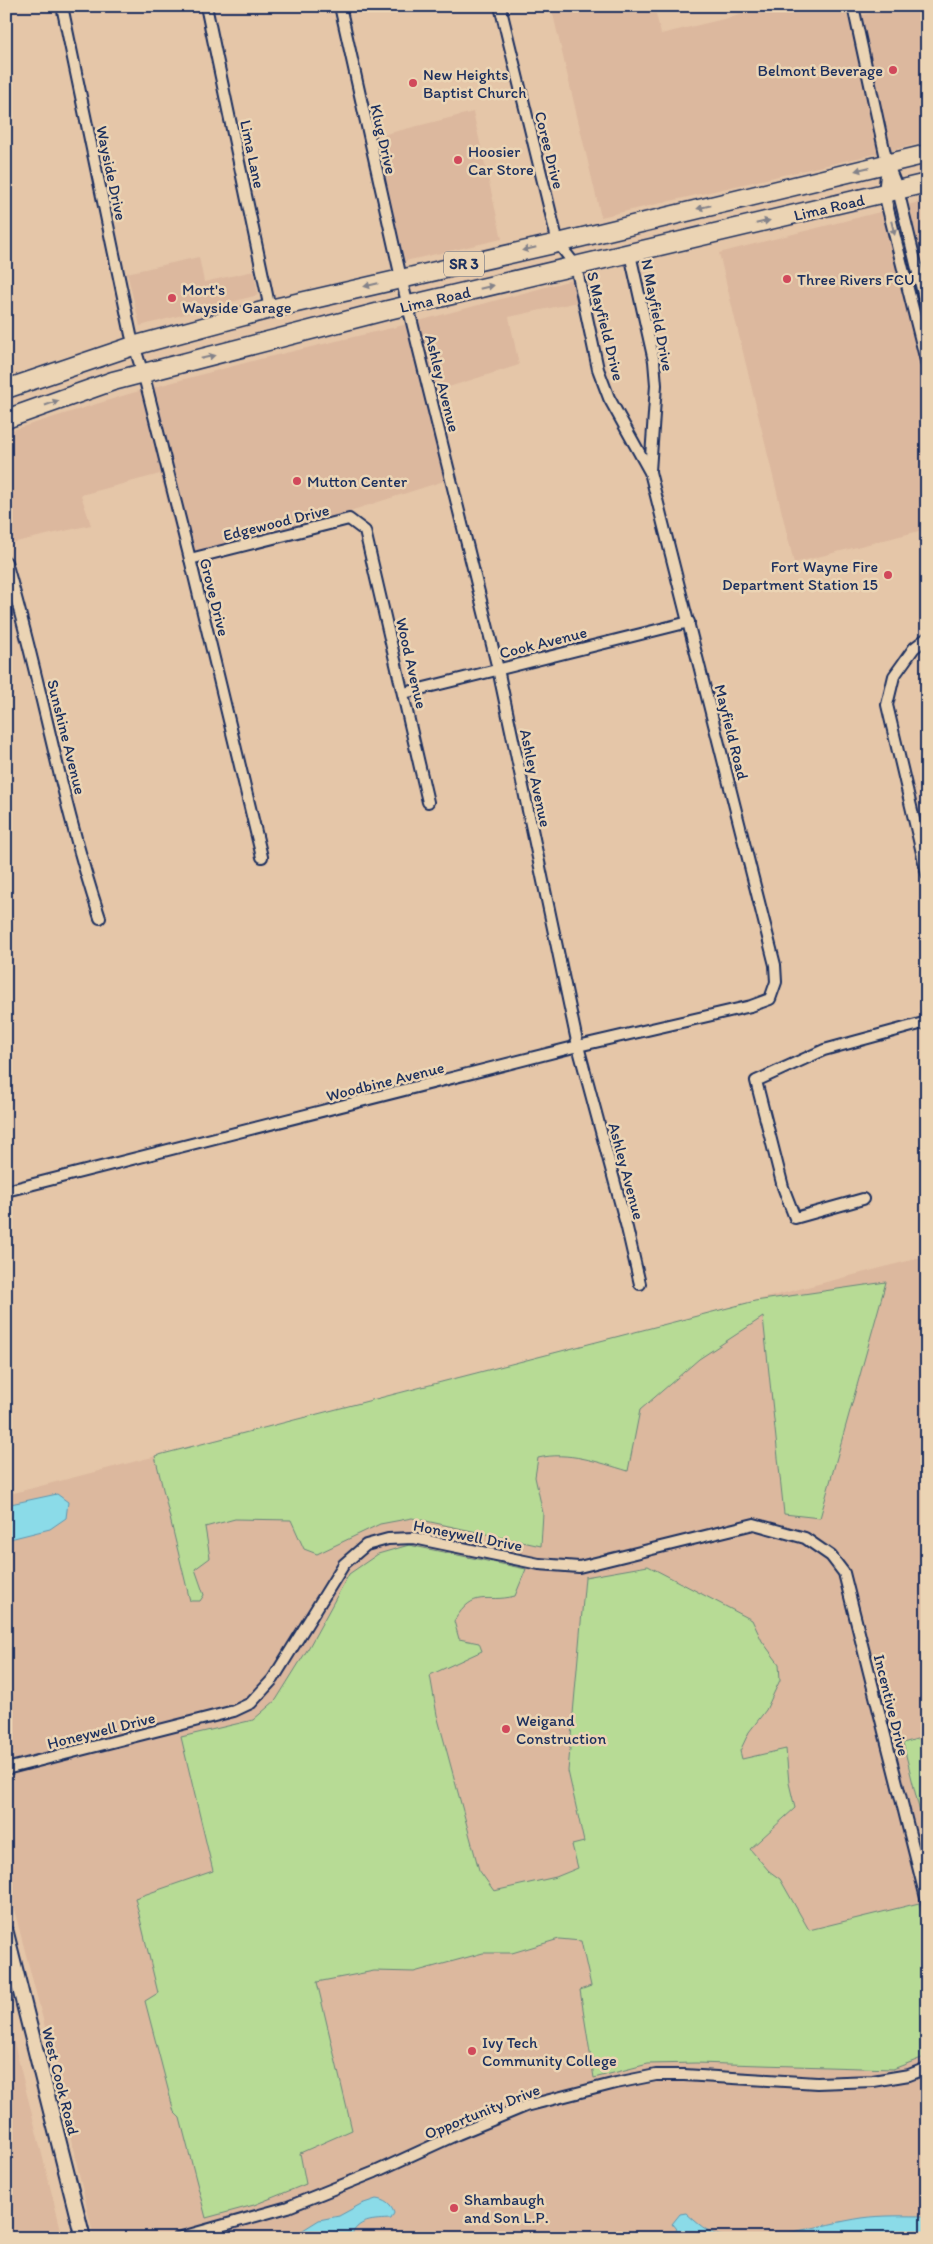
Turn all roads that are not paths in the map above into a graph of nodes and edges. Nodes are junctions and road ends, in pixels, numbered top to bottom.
1 (62, 6) edge
2 (206, 6) edge
3 (340, 6) edge
4 (500, 6) edge
5 (853, 6) edge
6 (927, 154) edge
7 (887, 163) junction
8 (927, 183) edge
9 (891, 192) junction
10 (558, 243) junction
11 (630, 254) junction
12 (576, 266) junction
13 (401, 278) junction
14 (408, 306) junction
15 (270, 309) junction
16 (927, 310) edge
17 (133, 346) junction
18 (927, 364) edge
19 (143, 374) junction
20 (6, 389) edge
21 (6, 419) edge
22 (650, 472) junction
23 (365, 531) joint
24 (190, 559) junction
25 (6, 562) edge
26 (689, 622) junction
27 (927, 638) edge
28 (498, 669) junction
29 (404, 694) junction
30 (428, 802) dead end
31 (262, 857) dead end
32 (927, 874) edge
33 (100, 918) dead end
34 (770, 999) joint
35 (927, 1022) edge
36 (578, 1046) junction
37 (6, 1191) edge
38 (863, 1199) dead end
39 (640, 1284) dead end
40 (844, 1573) joint
41 (6, 1769) edge
42 (927, 1902) edge
43 (6, 1934) edge
44 (927, 2068) edge
45 (83, 2238) edge
46 (178, 2238) edge

1 - 17 street, Wayside Drive
2 - 15 street, Lima Lane
3 - 13 street, Klug Drive
4 - 10 street, Coree Drive
5 - 7 street
6 - 7 highway, Lima Road / SR 3
7 - 9 street
7 -> 10 highway, Lima Road / SR 3
8 - 9 highway, Lima Road / SR 3
11 -> 9 highway, Lima Road / SR 3
9 - 16 street
9 -> 18 street
10 - 12 street, S Mayfield Drive
10 -> 13 highway, Lima Road / SR 3
11 - 12 highway, Lima Road / SR 3
11 - 22 street, N Mayfield Drive
14 -> 12 highway, Lima Road / SR 3
12 - 22 street, S Mayfield Drive
13 - 14 street, Ashley Avenue
13 -> 15 highway, Lima Road / SR 3
19 -> 14 highway, Lima Road / SR 3
14 - 28 street, Ashley Avenue
15 - 17 highway, Lima Road / SR 3
17 - 19 street, Grove Drive
17 - 20 highway, Lima Road / SR 3
21 -> 19 highway, Lima Road / SR 3
19 - 24 street, Grove Drive
22 - 26 street, Mayfield Road
23 - 24 street, Edgewood Drive
23 - 29 street, Wood Avenue
24 - 31 street, Grove Drive
25 - 33 street, Sunshine Avenue
26 - 28 street, Cook Avenue
26 - 34 street, Mayfield Road
27 - 32 street
28 - 29 street, Cook Avenue
28 - 36 street, Ashley Avenue
29 - 30 street, Wood Avenue
34 - 36 street, Woodbine Avenue
35 - 38 street
36 - 37 street, Woodbine Avenue
36 - 39 street, Ashley Avenue
40 - 41 street, Honeywell Drive
40 - 42 street, Incentive Drive
43 - 45 main road, West Cook Road
44 - 46 street, Opportunity Drive

